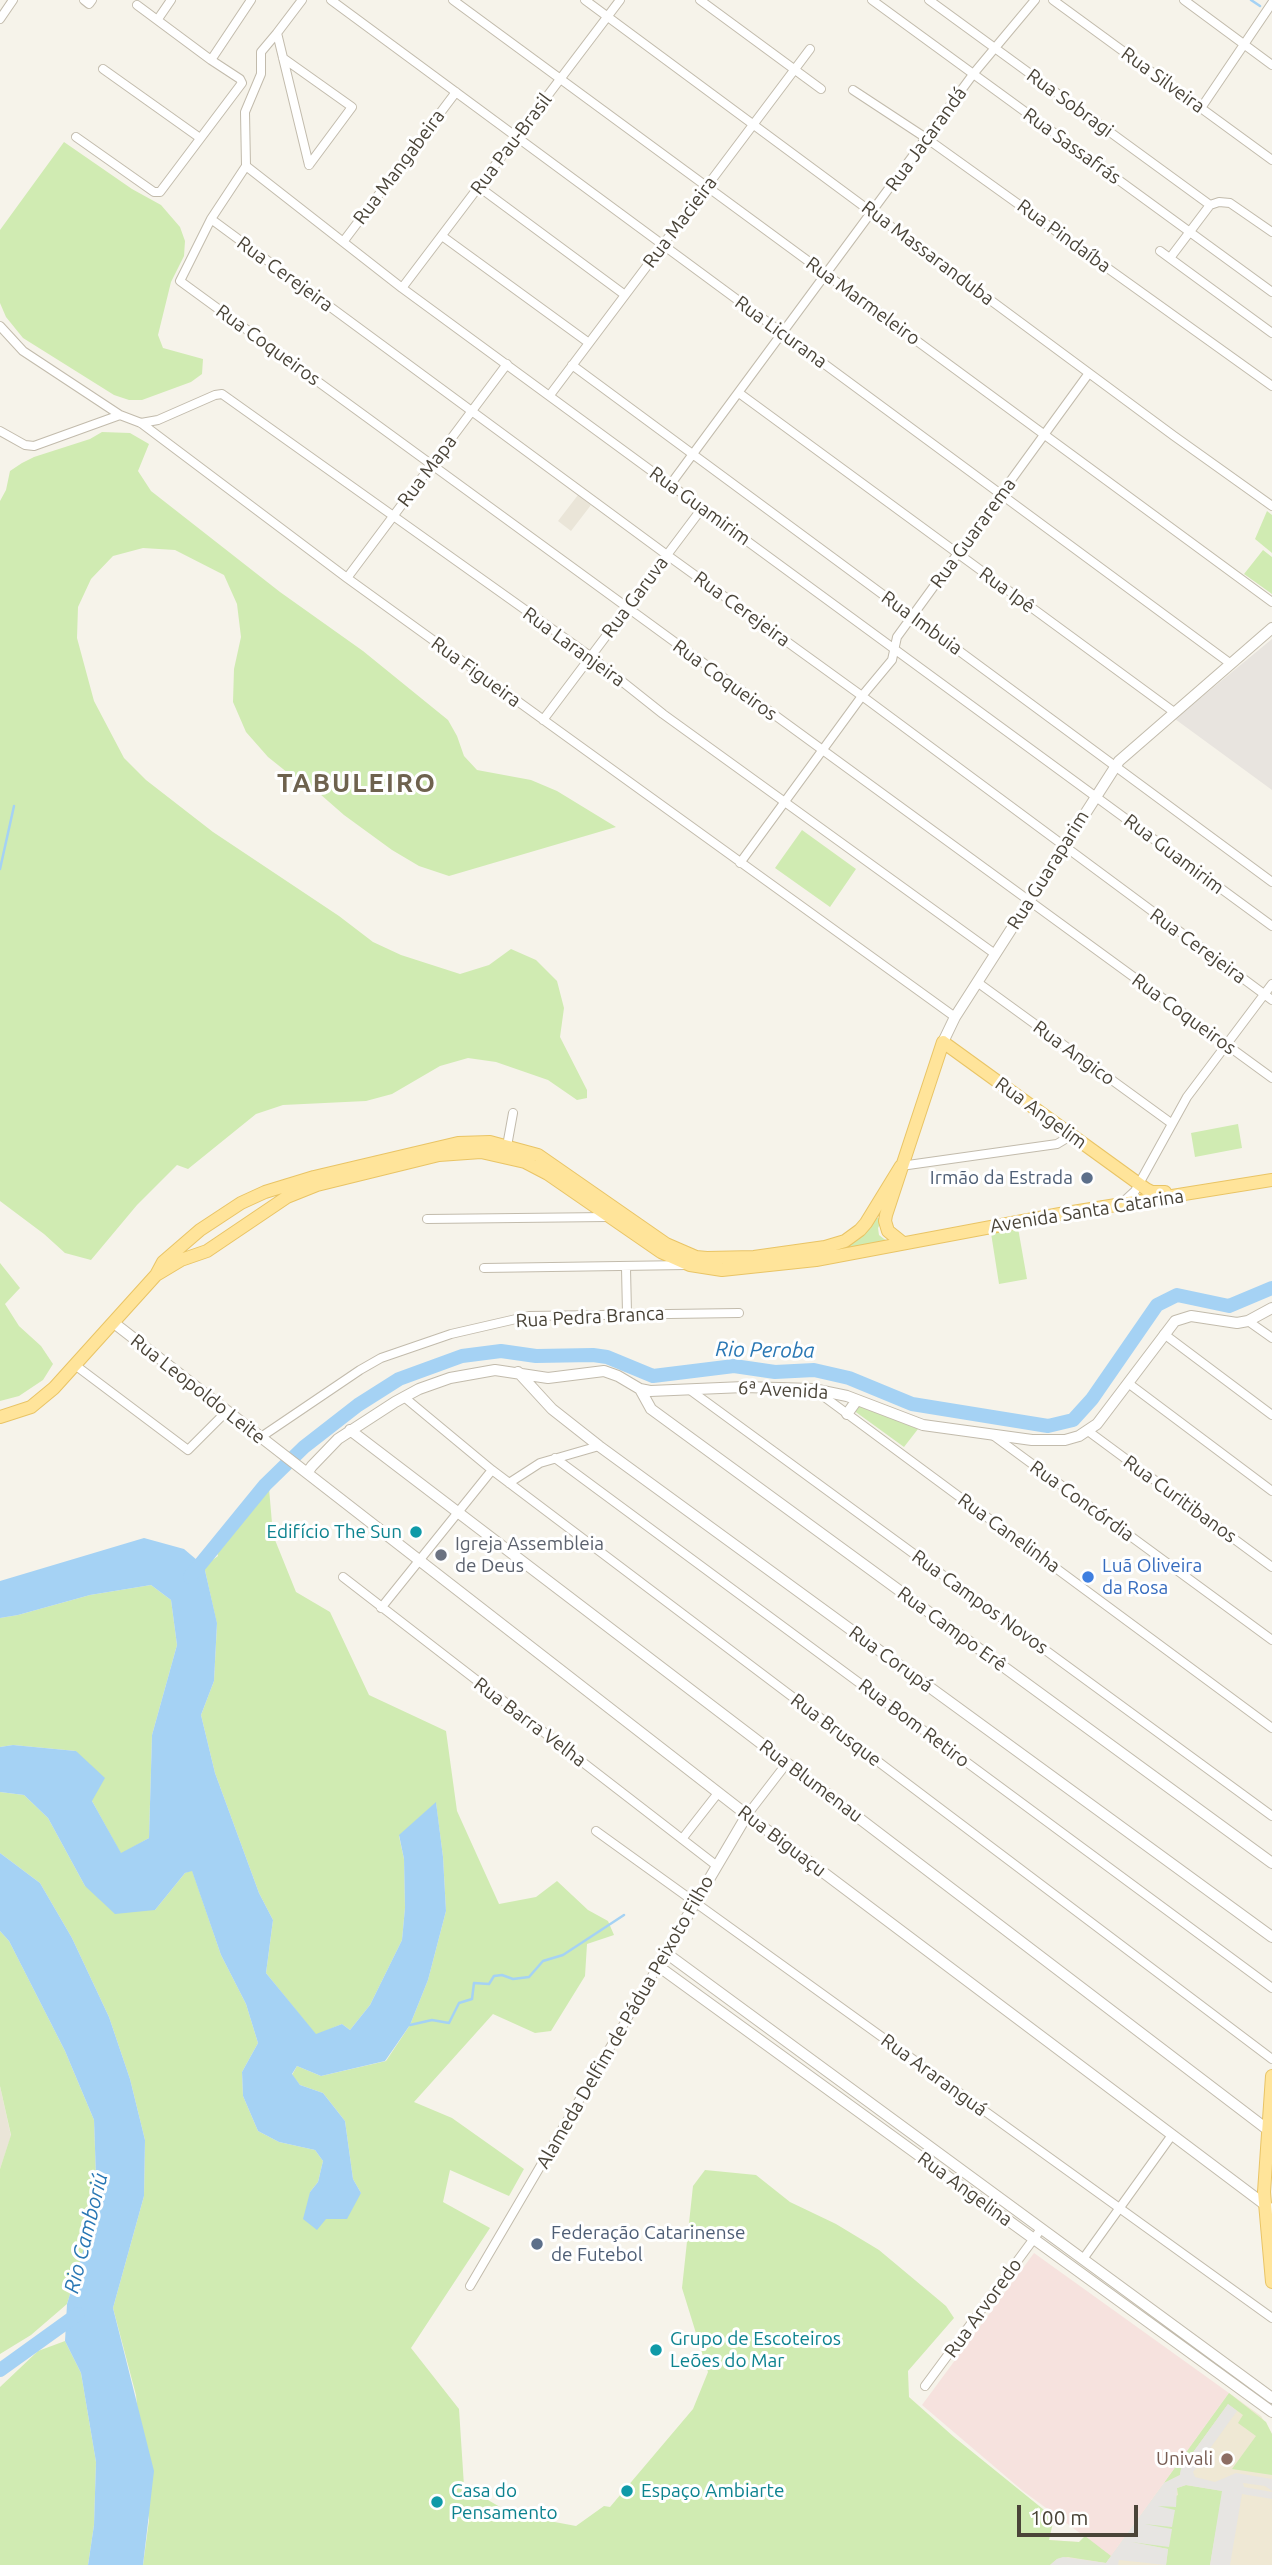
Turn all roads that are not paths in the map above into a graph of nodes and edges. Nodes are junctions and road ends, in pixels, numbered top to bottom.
1 (13, 0) edge
2 (171, 0) edge
3 (251, 0) edge
4 (302, 0) edge
5 (331, 0) edge
6 (453, 0) edge
7 (584, 0) edge
8 (620, 0) edge
9 (700, 0) edge
10 (872, 0) edge
11 (929, 0) edge
12 (1035, 0) edge
13 (1053, 0) edge
14 (1184, 0) edge
15 (1268, 0) edge
16 (1272, 3) edge
17 (137, 5) dead end
18 (607, 17) junction
19 (0, 19) edge
20 (158, 19) junction
21 (277, 33) junction
22 (1243, 44) junction
23 (994, 48) junction
24 (810, 49) dead end
25 (283, 58) junction
26 (211, 60) junction
27 (1272, 65) edge
28 (103, 69) dead end
29 (795, 69) junction
30 (974, 74) junction
31 (561, 79) junction
32 (821, 89) dead end
33 (853, 90) dead end
34 (456, 92) junction
35 (1201, 108) junction
36 (754, 124) junction
37 (76, 137) dead end
38 (517, 137) junction
39 (200, 138) junction
40 (926, 138) junction
41 (1272, 160) edge
42 (246, 166) junction
43 (707, 186) junction
44 (479, 187) junction
45 (1210, 205) junction
46 (872, 211) junction
47 (211, 219) junction
48 (1272, 232) edge
49 (1190, 233) junction
50 (442, 236) junction
51 (343, 242) junction
52 (663, 245) junction
53 (1160, 251) dead end
54 (1170, 258) junction
55 (826, 274) junction
56 (402, 288) junction
57 (1272, 292) edge
58 (625, 295) junction
59 (0, 326) edge
60 (782, 333) junction
61 (1272, 333) edge
62 (589, 343) junction
63 (506, 364) junction
64 (572, 365) junction
65 (1089, 373) junction
66 (1272, 386) edge
67 (739, 393) junction
68 (550, 396) junction
69 (471, 411) junction
70 (120, 415) junction
71 (141, 423) junction
72 (0, 431) edge
73 (1045, 435) junction
74 (693, 455) junction
75 (431, 465) junction
76 (670, 485) junction
77 (1001, 495) junction
78 (1272, 506) edge
79 (702, 507) junction
80 (392, 517) junction
81 (958, 554) junction
82 (667, 555) junction
83 (347, 578) junction
84 (1272, 601) edge
85 (627, 608) junction
86 (912, 616) junction
87 (1272, 628) edge
88 (894, 647) junction
89 (590, 656) junction
90 (1231, 664) junction
91 (862, 696) junction
92 (1174, 712) junction
93 (542, 720) junction
94 (823, 751) junction
95 (1115, 766) junction
96 (1095, 796) junction
97 (785, 801) junction
98 (1064, 847) junction
99 (740, 863) junction
100 (1272, 882) edge
101 (1030, 903) junction
102 (1272, 926) edge
103 (995, 954) junction
104 (977, 982) junction
105 (1272, 984) edge
106 (1264, 994) junction
107 (1272, 1000) edge
108 (955, 1017) junction
109 (943, 1042) junction
110 (1226, 1044) junction
111 (1272, 1078) edge
112 (513, 1112) dead end
113 (1171, 1123) junction
114 (1072, 1135) junction
115 (507, 1146) junction
116 (901, 1166) junction
117 (1272, 1174) edge
118 (1272, 1180) edge
119 (1139, 1183) junction
120 (241, 1203) junction
121 (1121, 1204) junction
122 (610, 1217) junction
123 (252, 1219) junction
124 (427, 1219) dead end
125 (200, 1230) junction
126 (860, 1230) joint
127 (902, 1242) junction
128 (214, 1246) junction
129 (690, 1265) junction
130 (484, 1268) dead end
131 (626, 1268) junction
132 (156, 1275) junction
133 (1272, 1308) edge
134 (739, 1312) dead end
135 (627, 1313) junction
136 (1248, 1321) junction
137 (114, 1323) junction
138 (1164, 1334) junction
139 (1272, 1338) edge
140 (75, 1365) junction
141 (518, 1372) junction
142 (1128, 1382) junction
143 (640, 1389) junction
144 (689, 1389) junction
145 (813, 1389) junction
146 (404, 1397) junction
147 (857, 1400) junction
148 (227, 1411) junction
149 (847, 1414) junction
150 (1272, 1415) edge
151 (0, 1417) edge
152 (350, 1430) junction
153 (1088, 1431) junction
154 (994, 1436) junction
155 (261, 1437) junction
156 (599, 1446) junction
157 (555, 1458) junction
158 (298, 1466) joint
159 (492, 1470) junction
160 (307, 1474) junction
161 (509, 1483) junction
162 (1272, 1491) edge
163 (458, 1512) junction
164 (419, 1560) junction
165 (1272, 1567) edge
166 (343, 1577) dead end
167 (381, 1608) junction
168 (1272, 1640) edge
169 (1272, 1728) edge
170 (787, 1763) junction
171 (718, 1793) junction
172 (747, 1815) junction
173 (1272, 1816) edge
174 (596, 1831) dead end
175 (682, 1839) junction
176 (1272, 1863) edge
177 (717, 1866) junction
178 (695, 1903) junction
179 (1272, 1937) edge
180 (666, 1953) junction
181 (658, 1966) junction
182 (1272, 1988) edge
183 (1272, 2059) edge
184 (1272, 2076) edge
185 (1269, 2131) edge
186 (1172, 2135) junction
187 (944, 2158) junction
188 (936, 2168) junction
189 (1268, 2207) edge
190 (1119, 2208) junction
191 (1041, 2229) junction
192 (1034, 2239) junction
193 (1083, 2259) junction
194 (1272, 2282) edge
195 (470, 2286) dead end
196 (1272, 2318) edge
197 (925, 2386) dead end
198 (1272, 2398) edge
199 (1272, 2412) edge

1 - 19 street
2 - 20 street
3 - 26 street
4 - 21 street
5 - 34 street, Rua Licurana
6 - 31 street, Rua Marmeleiro
7 - 18 street, Rua Massaranduba
8 - 18 street, Rua Pau-Brasil
9 - 29 street
10 - 30 street, Rua Sassafrás
11 - 23 street, Rua Sobragi
12 - 23 street, Rua Jacarandá
13 - 35 street, Rua Silveira
14 - 22 street
15 - 16 street
16 - 22 street
17 - 20 street
18 - 31 street, Rua Pau-Brasil
18 - 36 street, Rua Massaranduba
20 - 26 street
21 - 25 street
21 - 42 street
22 - 27 street
22 - 35 street
23 - 30 street, Rua Jacarandá
23 - 45 street, Rua Sobragi
24 - 29 street, Rua Macieira
25 - 25 street
26 - 39 street
28 - 39 street
29 - 32 street
29 - 36 street, Rua Macieira
30 - 40 street, Rua Jacarandá
30 - 49 street, Rua Sassafrás
31 - 38 street, Rua Pau-Brasil
31 - 43 street, Rua Marmeleiro
33 - 40 street, Rua Pindaíba
34 - 38 street, Rua Licurana
34 - 51 street, Rua Mangabeira
35 - 41 street, Rua Silveira
36 - 43 street, Rua Macieira
36 - 46 street, Rua Massaranduba
37 - 39 street
38 - 44 street, Rua Pau-Brasil
38 - 52 street, Rua Licurana
40 - 46 street, Rua Jacarandá
40 - 66 street, Rua Pindaíba
42 - 47 street
42 - 51 street, Rua Guamirim
43 - 52 street, Rua Macieira
43 - 55 street, Rua Marmeleiro
44 - 50 street, Rua Pau-Brasil
44 - 58 street
45 - 48 street
45 - 49 street
46 - 55 street, Rua Jacarandá
46 - 65 street, Rua Massaranduba
47 - 69 street, Rua Cerejeira
47 - 75 street, Rua Coqueiros
49 - 54 street
49 - 57 street, Rua Sassafrás
50 - 56 street, Rua Pau-Brasil
50 - 62 street
51 - 56 street, Rua Guamirim
52 - 58 street, Rua Macieira
52 - 60 street, Rua Licurana
53 - 54 street
54 - 61 street
55 - 60 street, Rua Jacarandá
55 - 73 street, Rua Marmeleiro
56 - 63 street, Rua Guamirim
58 - 62 street, Rua Macieira
59 - 70 street, Rua Figueira
60 - 67 street, Rua Jacarandá
60 - 77 street, Rua Licurana
62 - 64 street, Rua Macieira
63 - 68 street, Rua Guamirim
63 - 69 street, Rua Mapa
64 - 68 street, Rua Macieira
64 - 74 street, Rua Imbuia
65 - 73 street, Rua Guararema
65 - 78 street, Rua Massaranduba
67 - 74 street, Rua Jacarandá
67 - 81 street, Rua Ipê
68 - 76 street, Rua Guamirim
69 - 75 street, Rua Mapa
69 - 82 street, Rua Cerejeira
70 - 71 street, Rua Figueira
70 - 72 street
71 - 80 street, Rua Laranjeira
71 - 83 street, Rua Figueira
73 - 77 street, Rua Guararema
73 - 84 street, Rua Marmeleiro
74 - 76 street, Rua Jacarandá
74 - 86 street, Rua Imbuia
75 - 80 street, Rua Mapa
75 - 85 street, Rua Coqueiros
76 - 79 street, Rua Guamirim
77 - 81 street, Rua Guararema
77 - 90 street, Rua Licurana
79 - 82 street, Rua Garuva
79 - 88 street, Rua Guamirim
80 - 83 street, Rua Mapa
80 - 89 street, Rua Laranjeira
81 - 86 street, Rua Guararema
81 - 92 street, Rua Ipê
82 - 85 street, Rua Garuva
82 - 91 street, Rua Cerejeira
83 - 93 street, Rua Figueira
85 - 89 street, Rua Garuva
85 - 94 street, Rua Coqueiros
86 - 88 street, Rua Guararema
86 - 95 street, Rua Imbuia
87 - 90 street, Rua Guaraparim
88 - 91 street, Rua Guararema
88 - 96 street, Rua Guamirim
89 - 93 street, Rua Garuva
89 - 97 street, Rua Laranjeira
90 - 92 street, Rua Guaraparim
91 - 94 street, Rua Guararema
91 - 98 street, Rua Cerejeira
92 - 95 street, Rua Guaraparim
93 - 99 street, Rua Figueira
94 - 97 street, Rua Guararema
94 - 101 street, Rua Coqueiros
95 - 96 street, Rua Guaraparim
95 - 100 street, Rua Imbuia
96 - 98 street, Rua Guaraparim
96 - 102 street, Rua Guamirim
97 - 99 street, Rua Guararema
97 - 103 street, Rua Laranjeira
98 - 101 street, Rua Guaraparim
98 - 106 street, Rua Cerejeira
99 - 108 street, Rua Figueira
101 - 103 street, Rua Guaraparim
101 - 110 street, Rua Coqueiros
103 - 104 street, Rua Guaraparim
104 - 108 street, Rua Guaraparim
104 - 113 street, Rua Angico
105 - 106 street
106 - 107 street, Rua Cerejeira
106 - 110 street
108 - 109 street, Rua Guaraparim
109 - 114 main road, Rua Angelim
109 - 116 main road, Rua Guaraparim
110 - 111 street, Rua Coqueiros
110 - 113 street
112 - 115 street
113 - 119 street
114 - 116 street
114 - 119 main road, Rua Angelim
115 - 120 main road, Avenida Santa Catarina
115 - 126 main road, Avenida Santa Catarina
116 - 126 main road, Rua Guaraparim
116 - 127 main road, Rua Guaraparim
117 - 119 main road, Avenida Santa Catarina
118 - 121 main road, Avenida Santa Catarina
119 - 121 street
120 - 123 main road
120 - 125 main road, Avenida Santa Catarina
121 - 127 main road, Avenida Santa Catarina
122 - 123 main road, Avenida Santa Catarina
122 - 124 street
122 - 129 main road, Avenida Santa Catarina
123 - 128 main road, Avenida Santa Catarina
125 - 128 main road
125 - 132 main road, Avenida Santa Catarina
127 - 129 main road, Avenida Santa Catarina
128 - 132 main road, Avenida Santa Catarina
129 - 131 street
130 - 131 street
131 - 135 street
132 - 137 main road, Avenida Santa Catarina
133 - 136 street
134 - 135 street, Rua Pedra Branca
135 - 155 street, Rua Pedra Branca
136 - 138 street
136 - 139 street
137 - 140 main road, Avenida Santa Catarina
137 - 148 street, Rua Leopoldo Leite
138 - 142 street
138 - 150 street
140 - 148 street
140 - 151 main road, Avenida Santa Catarina
141 - 143 street, 6ª Avenida
141 - 146 street, 6ª Avenida
141 - 156 street, Rua Corupá
142 - 153 street
142 - 162 street
143 - 144 street, 6ª Avenida
143 - 176 street, Rua Campo Erê
144 - 145 street, 6ª Avenida
144 - 173 street, Rua Campos Novos
145 - 147 street, 6ª Avenida
145 - 149 street, Rua Canelinha
146 - 152 street, 6ª Avenida
146 - 159 street, Rua Brusque
147 - 149 street
147 - 154 street, 6ª Avenida
148 - 155 street, Rua Leopoldo Leite
149 - 169 street, Rua Canelinha
152 - 160 street, 6ª Avenida
152 - 163 street, Rua Blumenau
153 - 154 street, 6ª Avenida
153 - 165 street, Rua Curitibanos
154 - 168 street, Rua Concórdia
155 - 158 street, Rua Leopoldo Leite
156 - 157 street
156 - 179 street, Rua Corupá
157 - 161 street
157 - 182 street, Rua Bom Retiro
158 - 160 street, Rua Biguaçu
159 - 161 street, Rua Brusque
159 - 163 street
160 - 164 street, Rua Biguaçu
161 - 183 street, Rua Brusque
163 - 164 street
163 - 170 street, Rua Blumenau
164 - 167 street
164 - 171 street, Rua Biguaçu
166 - 167 street, Rua Barra Velha
167 - 175 street, Rua Barra Velha
170 - 172 street, Alameda Delfim de Pádua Peixoto Filho
170 - 185 street, Rua Blumenau
171 - 172 street, Rua Biguaçu
171 - 175 street
172 - 177 street, Alameda Delfim de Pádua Peixoto Filho
172 - 186 street, Rua Biguaçu
174 - 178 street, Rua Araranguá
175 - 177 street, Rua Barra Velha
177 - 178 street, Alameda Delfim de Pádua Peixoto Filho
178 - 180 street, Alameda Delfim de Pádua Peixoto Filho
178 - 190 street, Rua Araranguá
180 - 181 street, Alameda Delfim de Pádua Peixoto Filho
180 - 187 street, Rua Angelina
181 - 188 street, Rua Angelina
181 - 195 street, Alameda Delfim de Pádua Peixoto Filho
184 - 185 main road
185 - 189 main road
186 - 189 street, Rua Biguaçu
186 - 190 street
187 - 188 street
187 - 191 street, Rua Angelina
188 - 192 street, Rua Angelina
189 - 194 main road
190 - 193 street
190 - 196 street, Rua Araranguá
191 - 192 street, Rua Arvoredo
191 - 193 street, Rua Angelina
192 - 197 street, Rua Arvoredo
192 - 199 street, Rua Angelina
193 - 198 street, Rua Angelina

